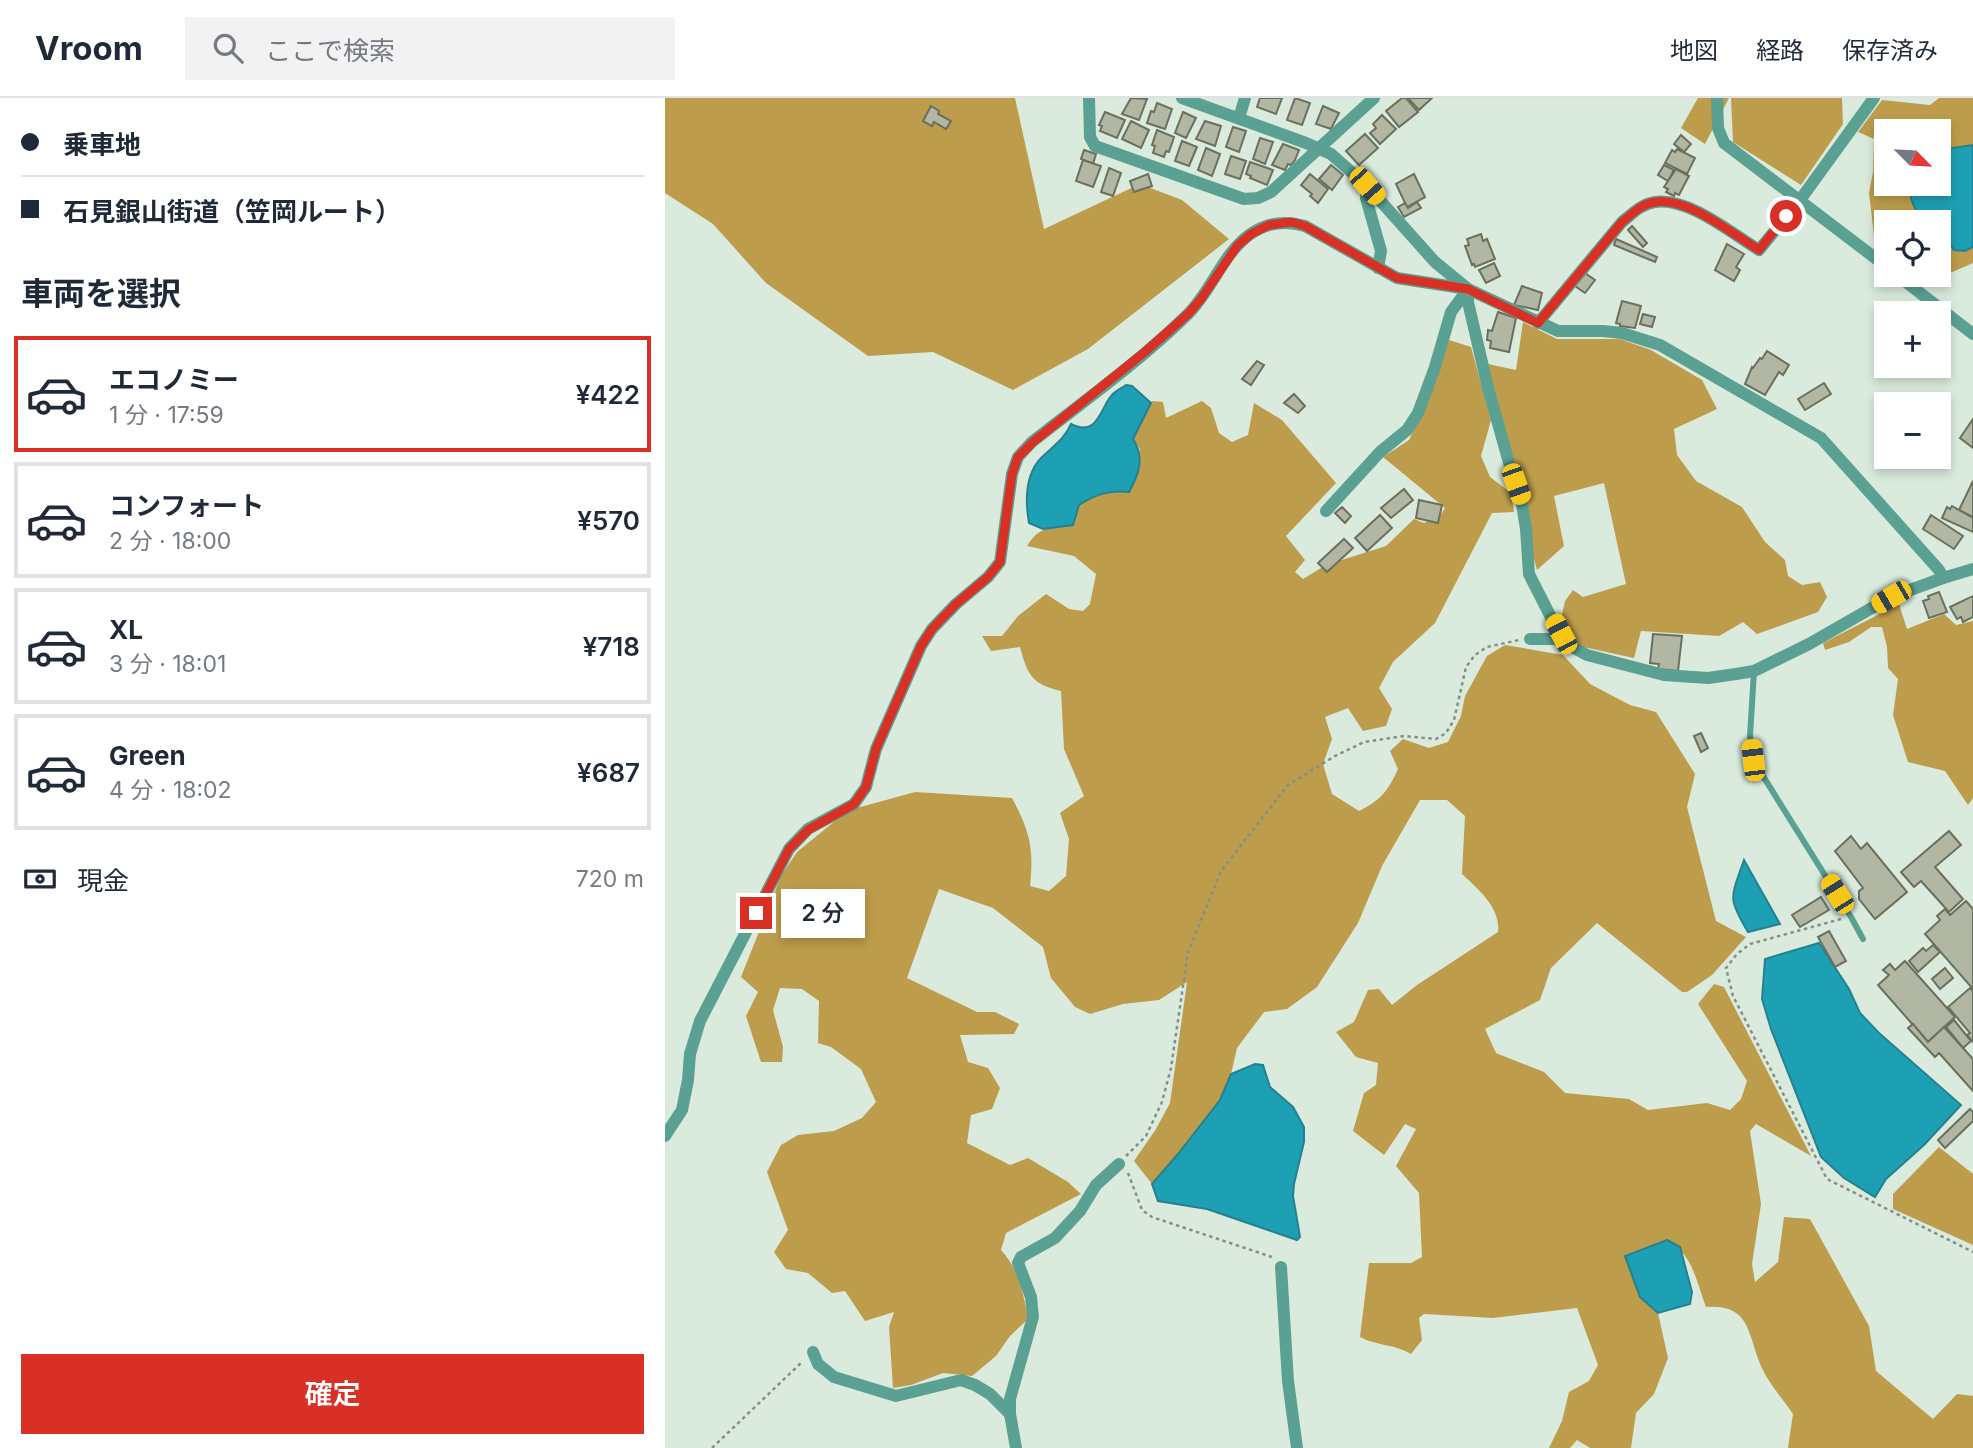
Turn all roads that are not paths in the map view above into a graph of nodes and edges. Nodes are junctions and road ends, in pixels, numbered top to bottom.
1 (1089, 98) edge
2 (1182, 98) edge
3 (1245, 98) edge
4 (1374, 98) edge
5 (1717, 98) edge
6 (1874, 98) edge
7 (1239, 118) junction
8 (1320, 149) junction
9 (1367, 186) junction
10 (1800, 200) junction
11 (1874, 257) edge
12 (1378, 268) junction
13 (1912, 287) edge
14 (1468, 289) junction
15 (1538, 323) junction
16 (1973, 334) edge
17 (1326, 511) dead end
18 (1973, 569) edge
19 (1943, 578) junction
20 (1529, 639) road end
21 (1563, 641) junction
22 (1754, 671) junction
23 (1863, 939) dead end
24 (665, 1136) edge
25 (1119, 1164) road end
26 (1281, 1267) road end
27 (813, 1352) road end
28 (1010, 1414) junction
29 (1016, 1448) edge
30 (1297, 1448) edge

1 - 8 street
2 - 7 street
3 - 7 street
4 - 8 street
5 - 10 street
6 - 10 street
7 - 8 street
8 - 9 street
9 - 12 street
9 - 14 street
10 - 11 street
10 - 15 street
12 - 14 street
12 - 24 street
13 - 16 street
14 - 15 street
14 - 17 street
14 - 21 street
15 - 19 street
18 - 19 street
19 - 22 street
20 - 21 street
21 - 22 street
22 - 23 lane
25 - 28 street
26 - 30 street
27 - 28 street
28 - 29 street

